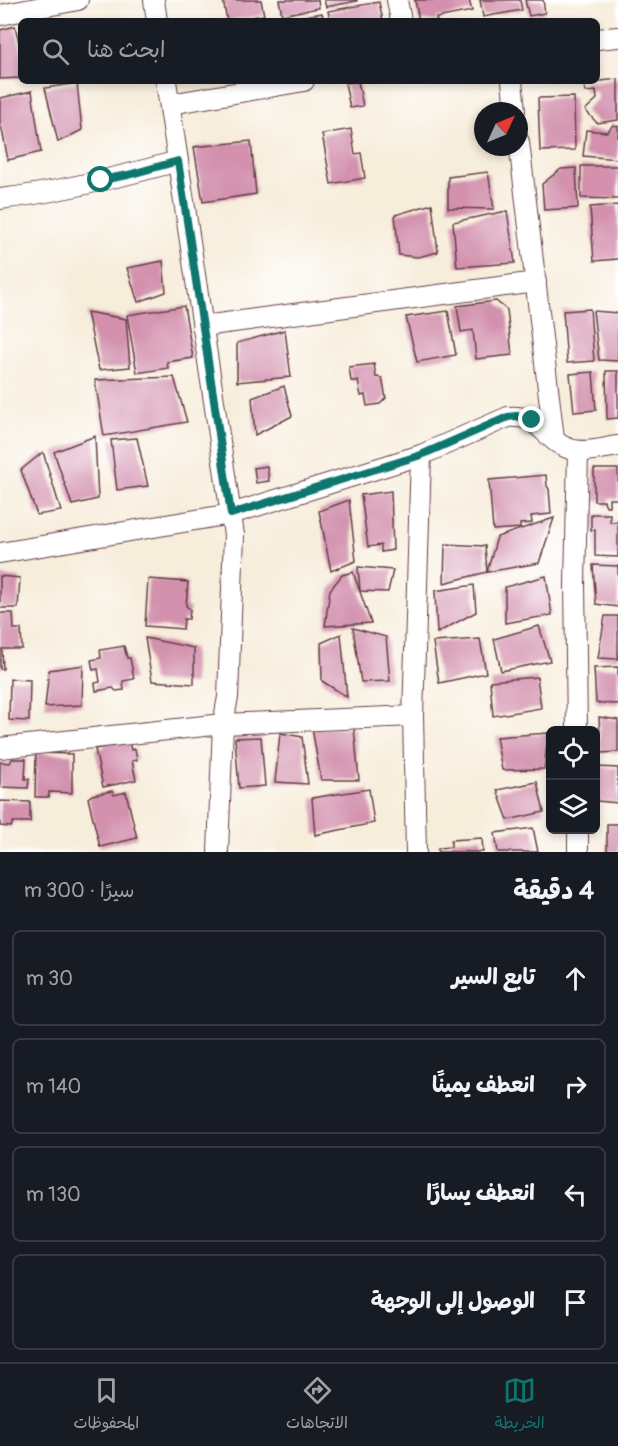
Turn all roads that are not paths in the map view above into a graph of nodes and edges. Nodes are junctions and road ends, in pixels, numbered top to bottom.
1 (78, 0) edge
2 (154, 0) edge
3 (398, 0) edge
4 (0, 15) edge
5 (157, 18) edge
6 (401, 18) edge
7 (618, 37) edge
8 (600, 39) edge
9 (167, 84) edge
10 (287, 84) edge
11 (512, 84) edge
12 (514, 102) edge
13 (170, 104) junction
14 (521, 156) edge
15 (178, 161) junction
16 (0, 199) edge
17 (536, 282) junction
18 (203, 326) junction
19 (554, 439) junction
20 (618, 446) edge
21 (578, 451) junction
22 (421, 455) junction
23 (231, 514) junction
24 (0, 551) edge
25 (413, 716) junction
26 (223, 724) junction
27 (577, 726) edge
28 (0, 748) edge
29 (578, 834) edge
30 (218, 852) edge
31 (416, 852) edge
32 (578, 852) edge

1 - 4 street
2 - 5 street
3 - 6 street
7 - 8 street
9 - 13 street
10 - 13 street
11 - 12 street
13 - 15 street
14 - 17 street
15 - 16 street
15 - 18 street
17 - 18 street
17 - 19 street
18 - 23 street
19 - 21 street
19 - 22 street
20 - 21 street
21 - 27 street
22 - 23 street
22 - 25 street
23 - 24 street
23 - 26 street
25 - 26 street
25 - 31 street
26 - 28 street
26 - 30 street
29 - 32 street

